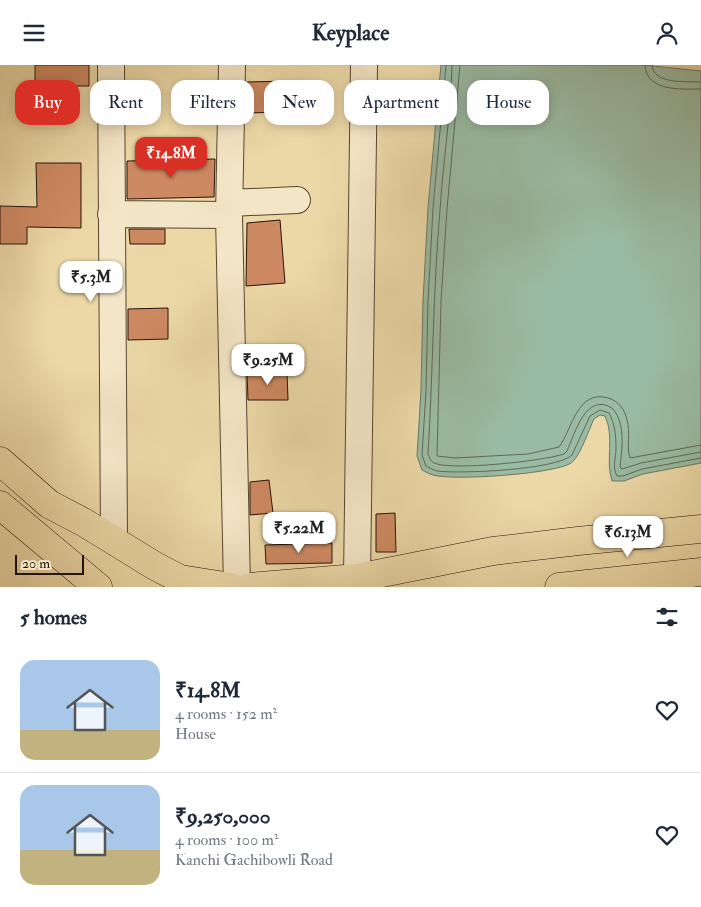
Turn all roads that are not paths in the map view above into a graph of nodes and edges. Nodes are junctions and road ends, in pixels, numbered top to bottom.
1 (111, 65) edge
2 (232, 65) edge
3 (364, 65) edge
4 (296, 199) dead end
5 (229, 209) junction
6 (111, 214) junction
7 (0, 461) edge
8 (0, 505) edge
9 (701, 529) edge
10 (114, 540) junction
11 (701, 572) edge
12 (356, 578) junction
13 (98, 587) edge
14 (231, 587) edge
15 (237, 587) edge
16 (250, 587) edge
17 (559, 587) edge

1 - 6 street
2 - 5 street
3 - 12 street
4 - 5 street
5 - 6 street
5 - 15 street
6 - 10 street
7 - 10 main road
8 - 13 main road
9 - 12 main road
10 - 14 main road
11 - 17 main road
12 - 16 main road

